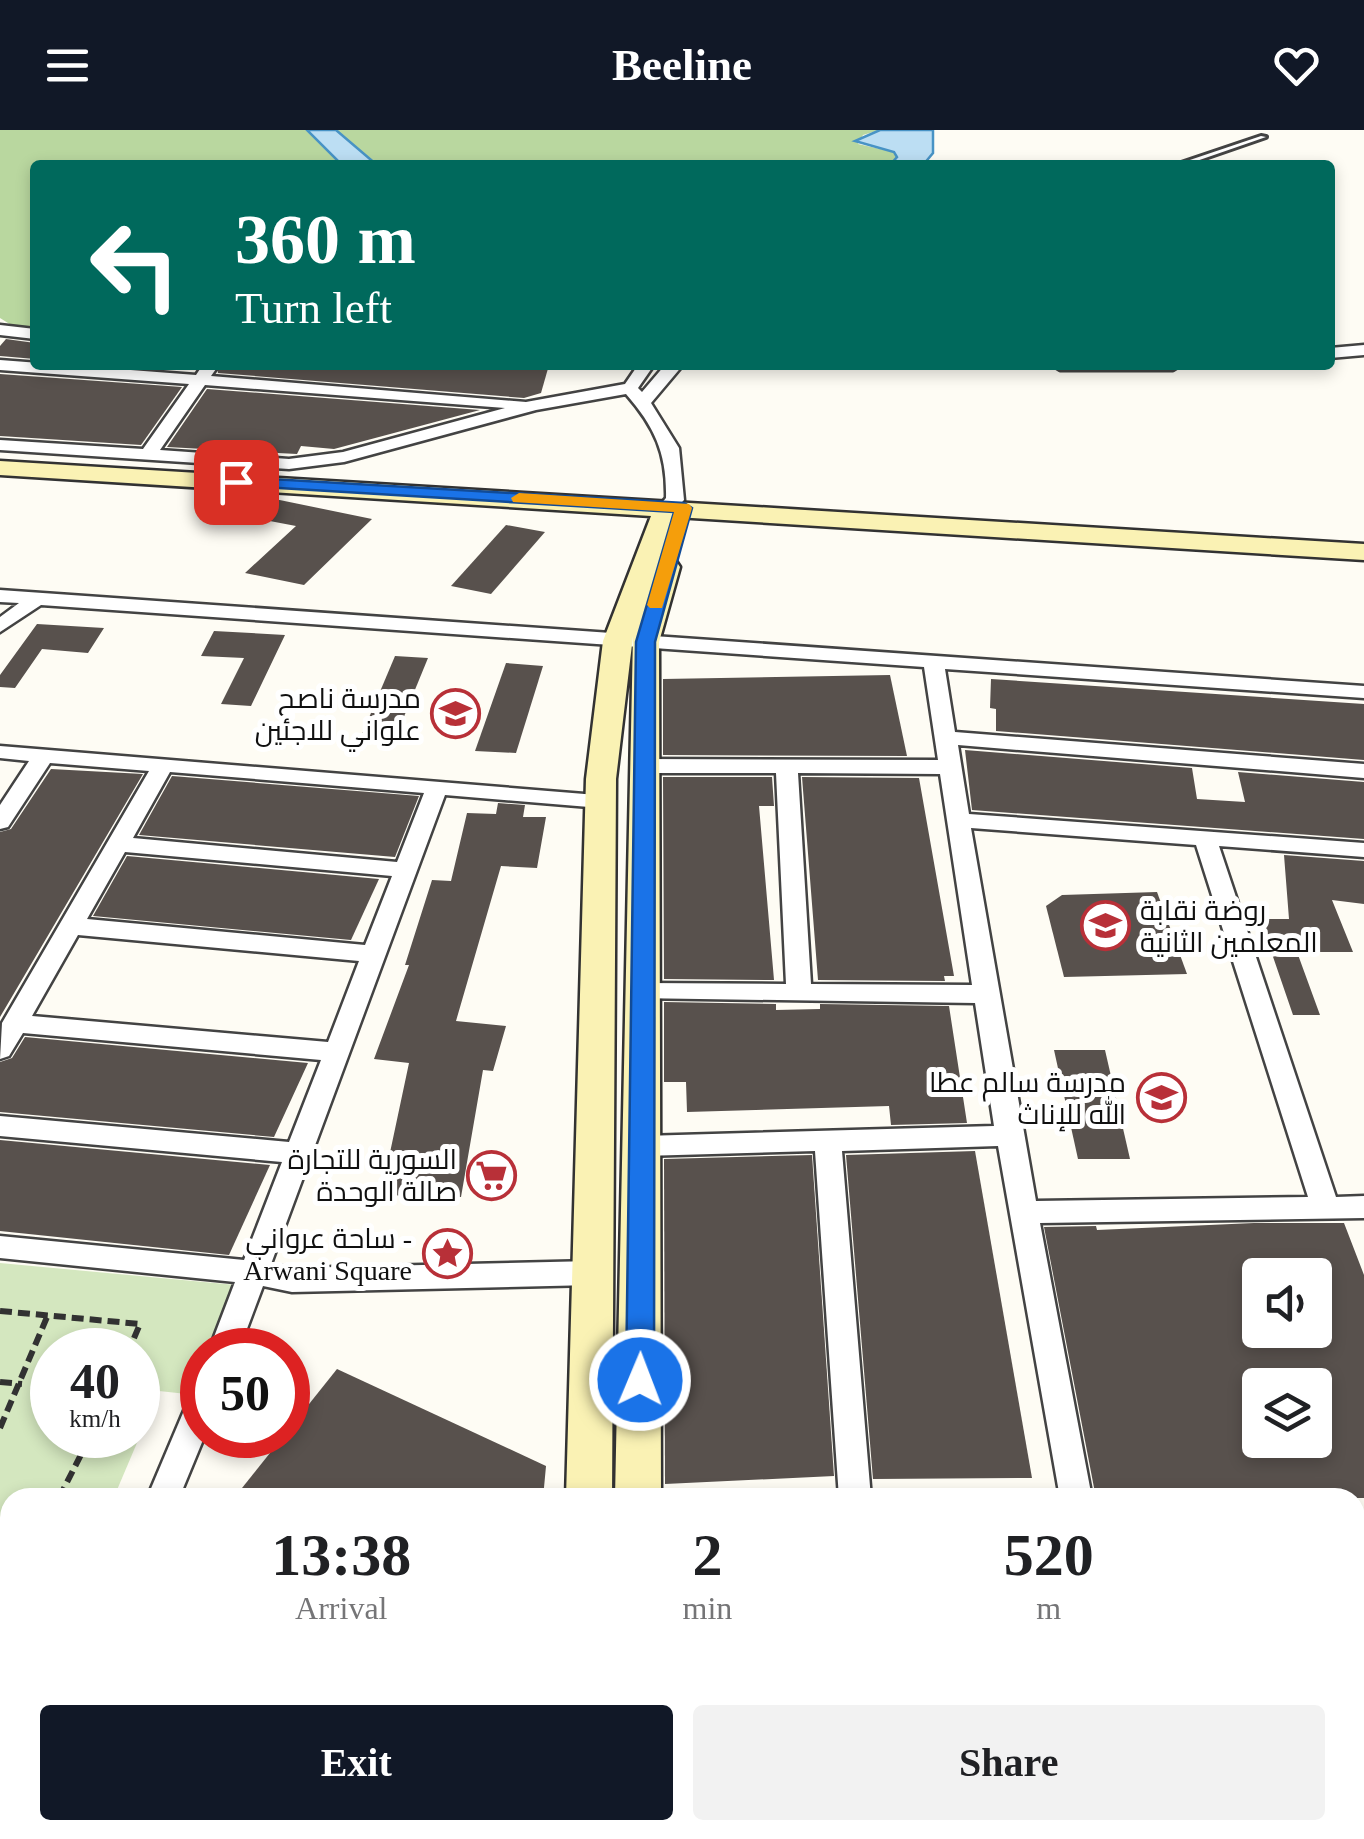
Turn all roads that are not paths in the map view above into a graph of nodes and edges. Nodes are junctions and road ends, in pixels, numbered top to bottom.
1 (1263, 138) dead end
2 (1194, 160) edge
3 (1, 333) edge
4 (30, 334) edge
5 (1364, 350) edge
6 (1335, 353) edge
7 (0, 365) edge
8 (30, 366) edge
9 (146, 370) edge
10 (643, 370) edge
11 (668, 370) edge
12 (205, 372) edge
13 (630, 388) junction
14 (643, 404) junction
15 (534, 405) junction
16 (0, 445) edge
17 (148, 454) junction
18 (0, 468) edge
19 (675, 505) junction
20 (1364, 536) edge
21 (1260, 544) junction
22 (1364, 552) edge
23 (0, 596) edge
24 (38, 598) junction
25 (0, 626) edge
26 (631, 642) junction
27 (934, 664) junction
28 (1364, 692) edge
29 (945, 738) junction
30 (0, 752) edge
31 (42, 756) junction
32 (162, 766) junction
33 (643, 766) junction
34 (787, 767) junction
35 (950, 767) junction
36 (1364, 771) edge
37 (436, 787) junction
38 (601, 801) junction
39 (958, 820) junction
40 (0, 822) edge
41 (1205, 838) junction
42 (118, 844) junction
43 (1364, 850) edge
44 (406, 870) junction
45 (71, 926) junction
46 (374, 954) junction
47 (644, 992) junction
48 (799, 992) junction
49 (986, 994) junction
50 (16, 1024) junction
51 (0, 1050) edge
52 (338, 1052) junction
53 (0, 1126) edge
54 (1010, 1136) junction
55 (828, 1141) junction
56 (642, 1146) junction
57 (300, 1153) junction
58 (1364, 1206) edge
59 (1326, 1207) junction
60 (1024, 1212) junction
61 (0, 1247) edge
62 (256, 1272) junction
63 (592, 1273) junction
64 (233, 1328) edge
65 (180, 1457) edge
66 (167, 1488) edge
67 (589, 1488) edge
68 (638, 1488) edge
69 (854, 1488) edge
70 (1074, 1488) edge

1 - 2 lane
3 - 4 street
5 - 6 street
7 - 8 street
9 - 12 street
10 - 13 street
11 - 14 street
12 - 15 street
12 - 17 street
13 - 14 street
13 - 15 street
14 - 19 street
15 - 17 street
16 - 17 street
18 - 19 main road
19 - 21 main road
19 - 26 main road
20 - 21 main road
21 - 22 main road
23 - 24 street
24 - 25 street
24 - 26 street
26 - 27 street
26 - 33 main road
26 - 38 main road
27 - 28 street
27 - 29 street
29 - 35 street
29 - 36 street
30 - 31 street
31 - 32 street
31 - 40 street
32 - 37 street
32 - 42 street
33 - 34 street
33 - 47 main road
34 - 35 street
34 - 48 street
35 - 39 street
37 - 38 street
37 - 44 street
38 - 63 main road
39 - 41 street
39 - 49 street
41 - 43 street
41 - 59 street
42 - 44 street
42 - 45 street
44 - 46 street
45 - 46 street
45 - 50 street
46 - 52 street
47 - 48 street
47 - 56 main road
48 - 49 street
49 - 54 street
50 - 51 street
50 - 52 street
52 - 57 street
53 - 57 street
54 - 55 street
54 - 60 street
55 - 56 street
55 - 69 street
56 - 68 main road
57 - 62 street
58 - 59 street
59 - 60 street
60 - 70 street
61 - 62 street
62 - 63 street
62 - 64 street
63 - 67 main road
65 - 66 street

